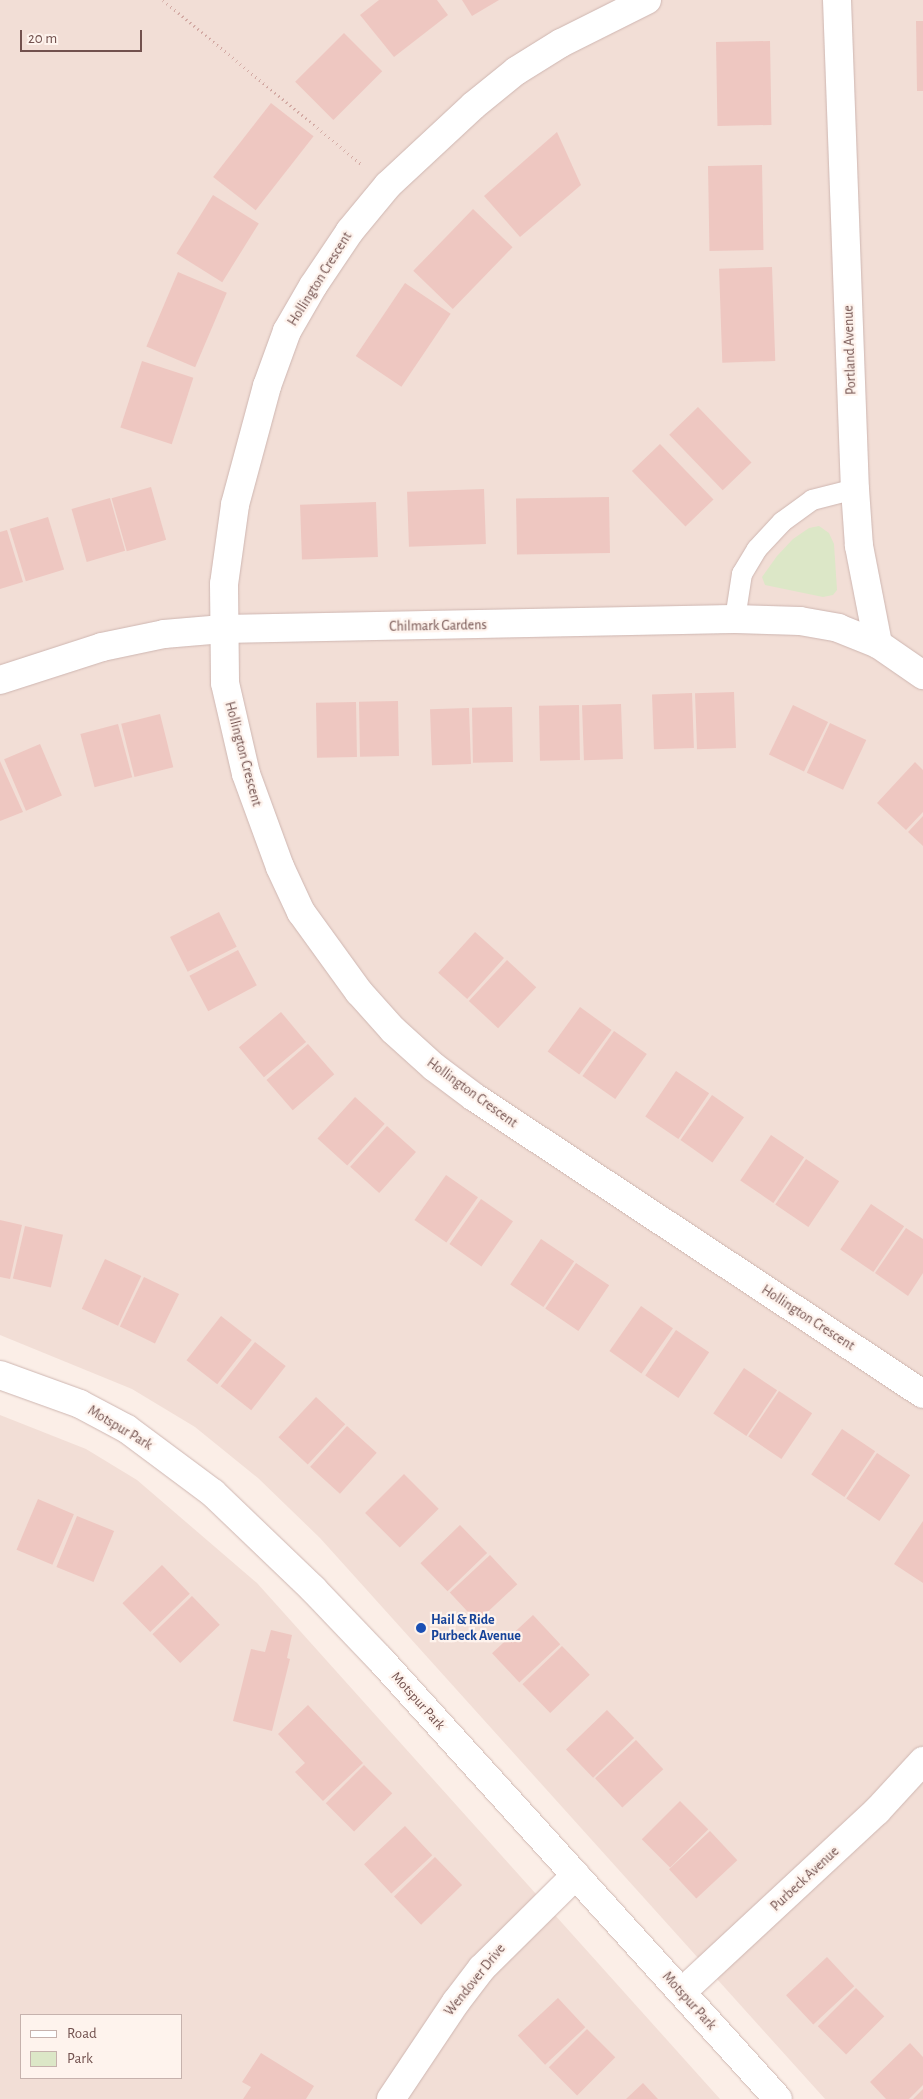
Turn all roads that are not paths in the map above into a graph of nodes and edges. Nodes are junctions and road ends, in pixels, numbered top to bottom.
1 (647, 0) edge
2 (837, 0) edge
3 (855, 489) junction
4 (735, 619) junction
5 (223, 629) junction
6 (878, 644) junction
7 (923, 675) edge
8 (0, 680) edge
9 (0, 1375) edge
10 (923, 1394) edge
11 (923, 1761) edge
12 (576, 1875) junction
13 (682, 1992) junction
14 (391, 2099) edge
15 (778, 2099) edge

1 - 5 street, Hollington Crescent
2 - 3 street, Portland Avenue
3 - 4 lane
3 - 6 street, Portland Avenue
4 - 5 street, Chilmark Gardens
4 - 6 street, Chilmark Gardens
5 - 8 street, Chilmark Gardens
5 - 10 street, Hollington Crescent
6 - 7 street
9 - 12 street, Motspur Park
11 - 13 street, Purbeck Avenue
12 - 13 street, Motspur Park
12 - 14 street, Wendover Drive
13 - 15 street, Motspur Park

